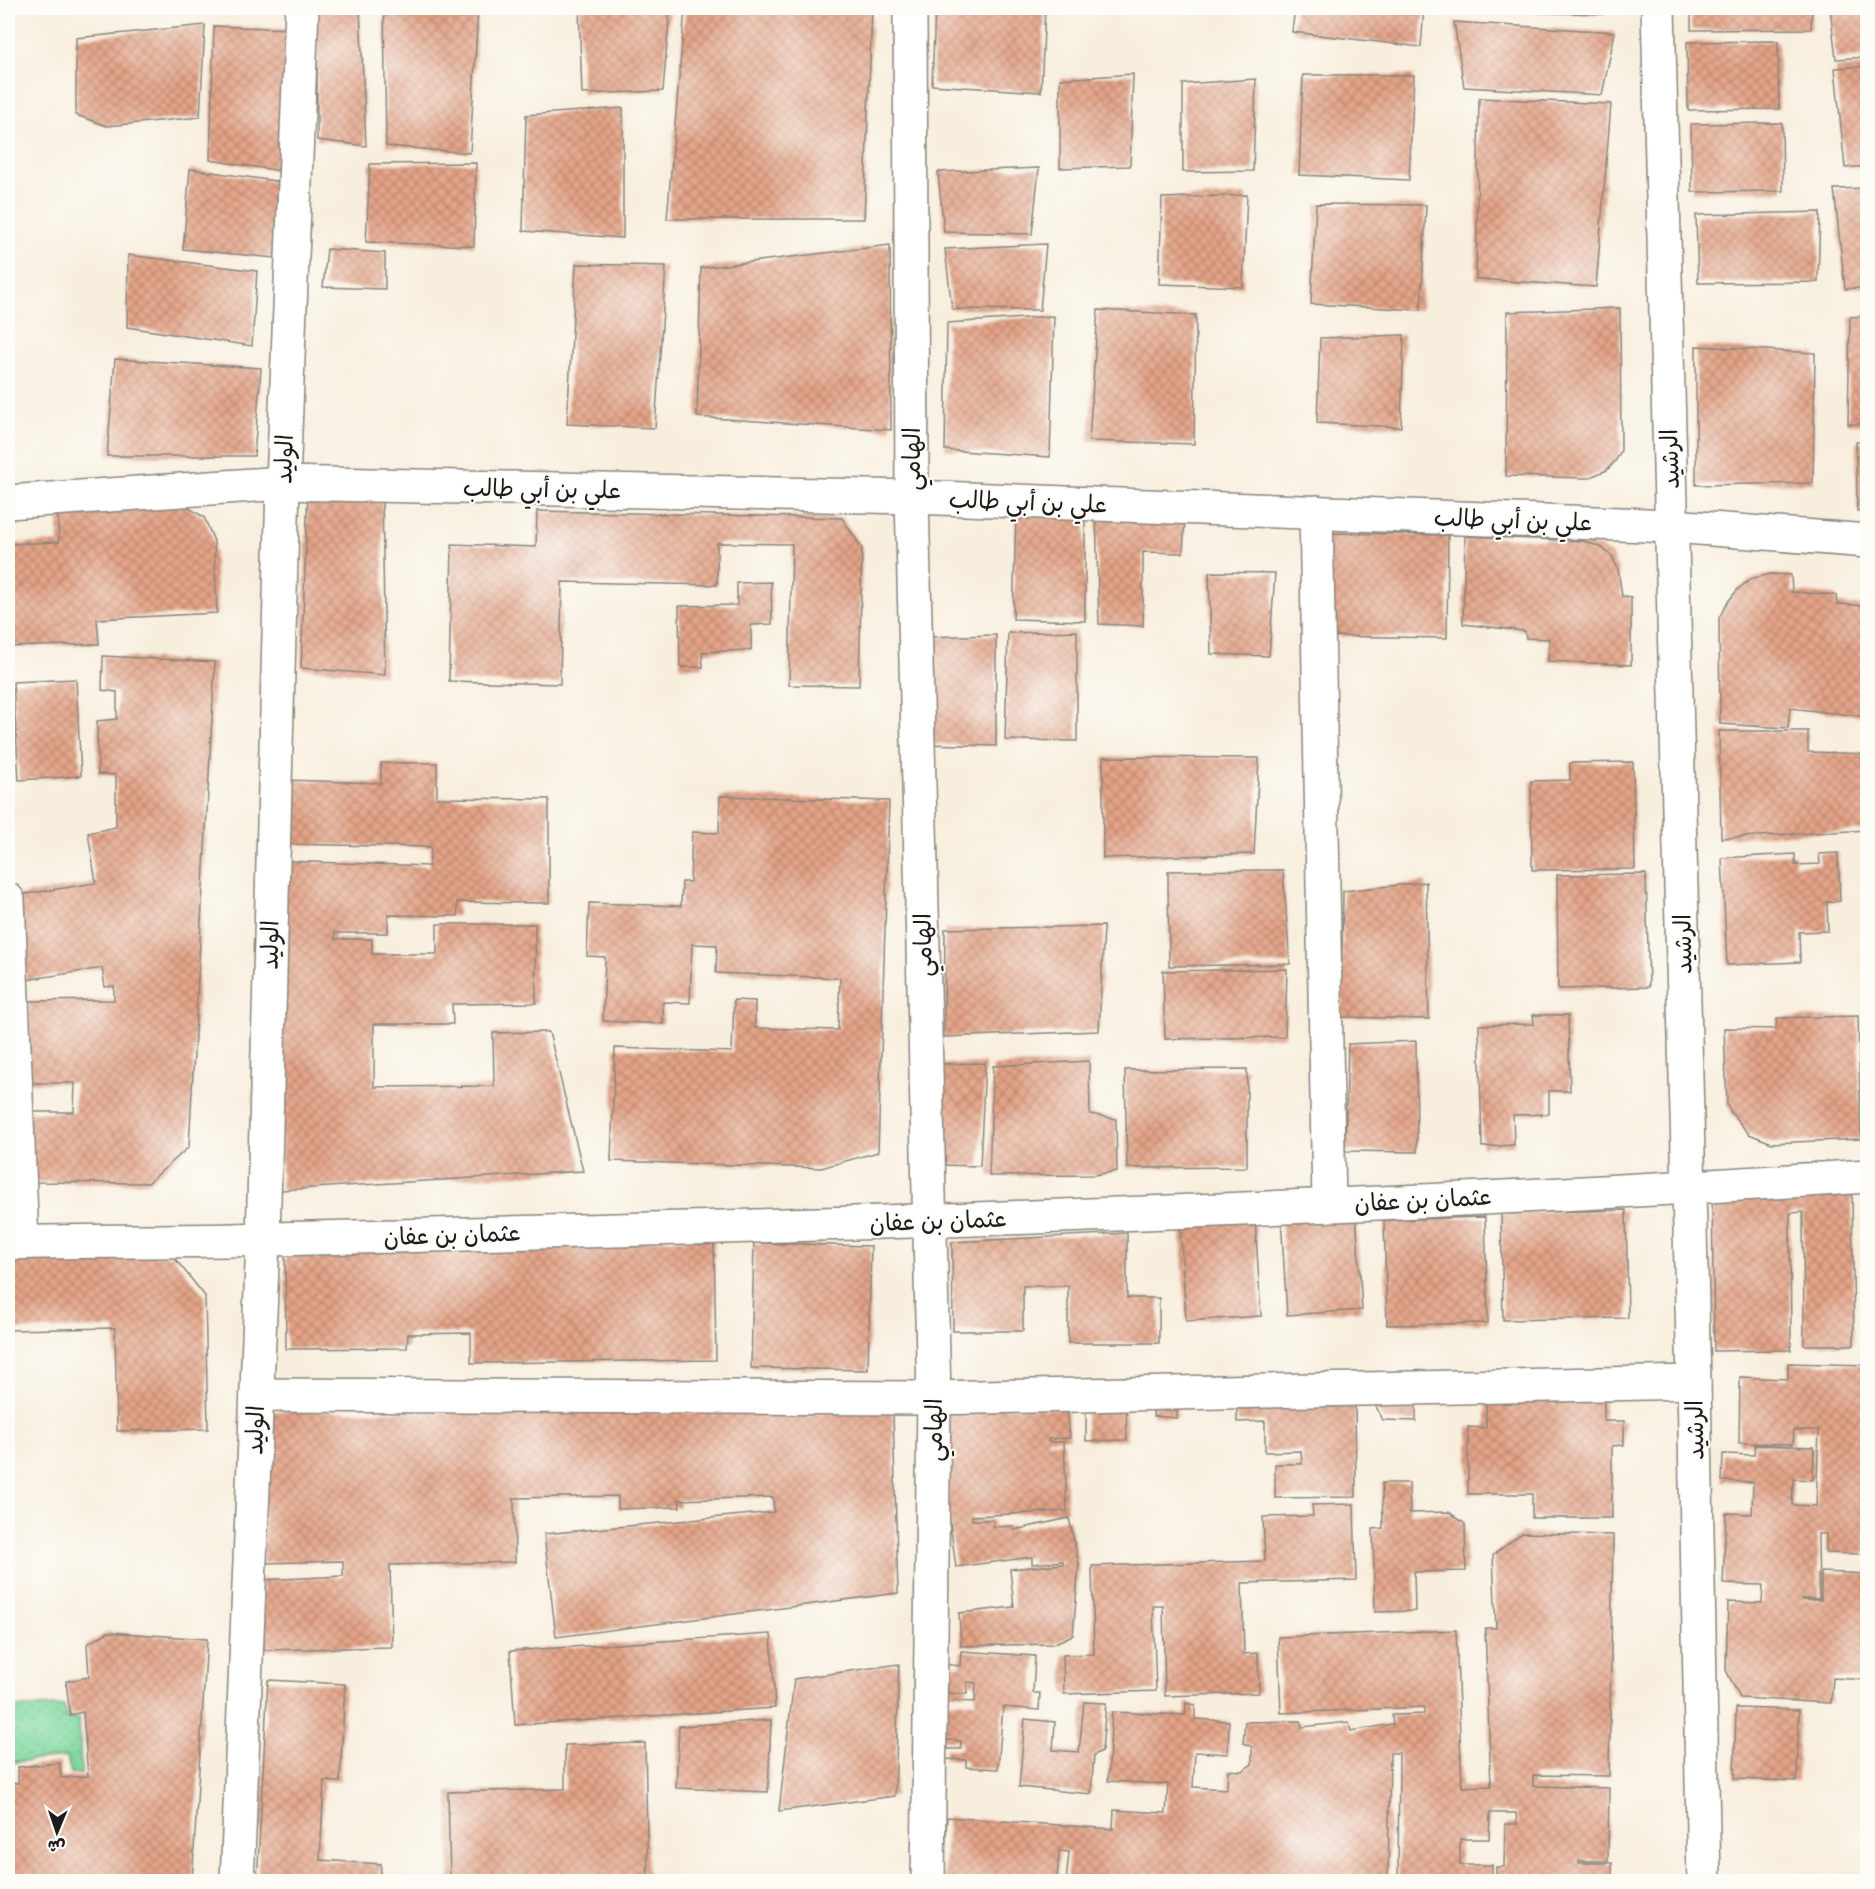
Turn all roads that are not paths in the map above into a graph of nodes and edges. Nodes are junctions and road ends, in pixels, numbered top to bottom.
1 (302, 8) edge
2 (910, 8) edge
3 (1658, 8) edge
4 (282, 483) junction
5 (912, 497) junction
6 (8, 502) edge
7 (1316, 512) junction
8 (1672, 526) junction
9 (1868, 541) edge
10 (8, 900) edge
11 (1868, 1176) edge
12 (1689, 1188) junction
13 (1329, 1204) junction
14 (929, 1222) junction
15 (263, 1240) junction
16 (15, 1242) edge
17 (1694, 1382) junction
18 (257, 1395) junction
19 (934, 1398) junction
20 (237, 1881) edge
21 (928, 1881) edge
22 (1704, 1881) edge

1 - 4 street, الوليد
2 - 5 street, الهامي
3 - 8 street, الرشيد
4 - 5 street, علي بن أبي طالب
4 - 6 street, علي بن أبي طالب
4 - 15 street, الوليد
5 - 7 street, علي بن أبي طالب
5 - 14 street, الهامي
7 - 8 street, علي بن أبي طالب
7 - 13 street
8 - 9 street, علي بن أبي طالب
8 - 12 street, الرشيد
10 - 16 street
11 - 12 street, عثمان بن عفان
12 - 13 street, عثمان بن عفان
12 - 17 street, الرشيد
13 - 14 street, عثمان بن عفان
14 - 15 street, عثمان بن عفان
14 - 19 street, الهامي
15 - 16 street, عثمان بن عفان
15 - 18 street, الوليد
17 - 19 street
17 - 22 street, الرشيد
18 - 19 street
18 - 20 street, الوليد
19 - 21 street, الهامي

